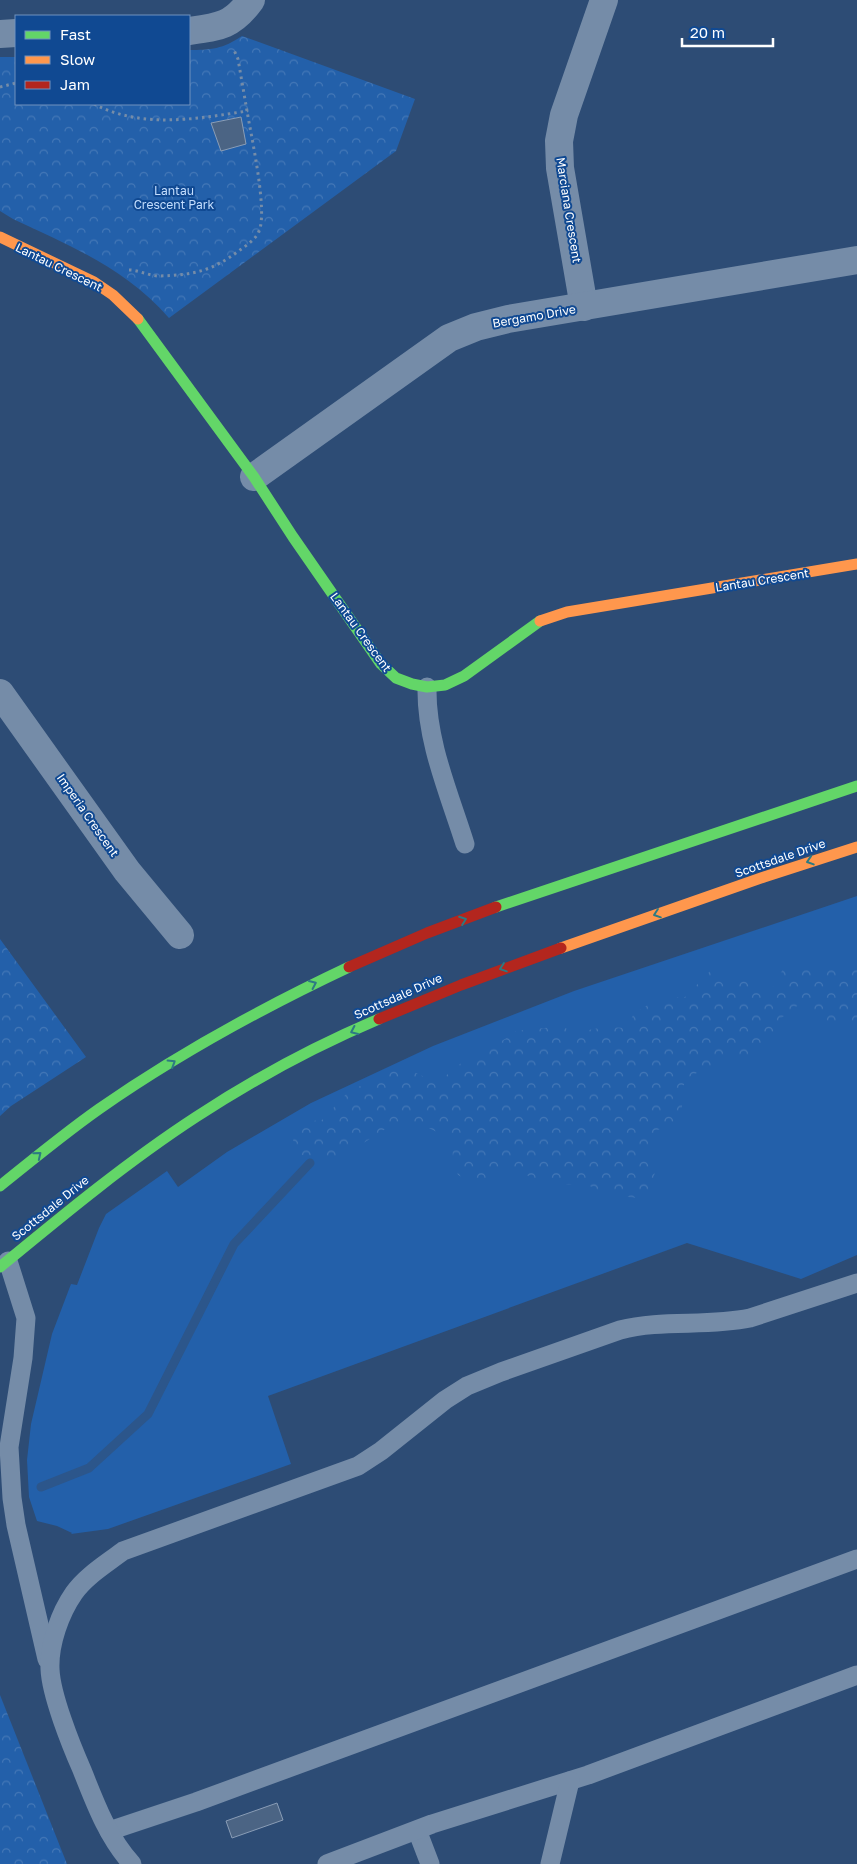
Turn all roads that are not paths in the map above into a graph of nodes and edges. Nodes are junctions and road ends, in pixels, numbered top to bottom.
1 (251, 0) edge
2 (604, 0) edge
3 (190, 31) edge
4 (15, 33) edge
5 (0, 34) edge
6 (0, 237) edge
7 (857, 260) edge
8 (584, 307) junction
9 (254, 477) junction
10 (857, 564) edge
11 (427, 687) junction
12 (0, 693) edge
13 (857, 786) edge
14 (465, 844) dead end
15 (857, 847) edge
16 (180, 935) dead end
17 (0, 1186) edge
18 (4, 1264) edge
19 (857, 1283) edge
20 (857, 1559) edge
21 (50, 1669) junction
22 (857, 1675) edge
23 (570, 1781) junction
24 (417, 1830) junction
25 (109, 1831) junction
26 (132, 1864) edge
27 (327, 1864) edge
28 (430, 1864) edge
29 (550, 1864) edge

1 - 3 street
2 - 8 street, Marciana Crescent
4 - 5 street
6 - 9 main road, Lantau Crescent
7 - 8 street, Bergamo Drive
8 - 9 street, Bergamo Drive
9 - 11 main road, Lantau Crescent
10 - 11 main road, Lantau Crescent
11 - 14 lane
12 - 16 street, Imperia Crescent
17 -> 13 main road
15 -> 18 main road, Scottsdale Drive
18 - 21 lane
19 - 21 lane
20 - 25 lane
21 - 25 lane
22 - 23 lane
23 - 24 lane
23 - 29 lane
24 - 27 lane
24 - 28 lane
25 - 26 lane

